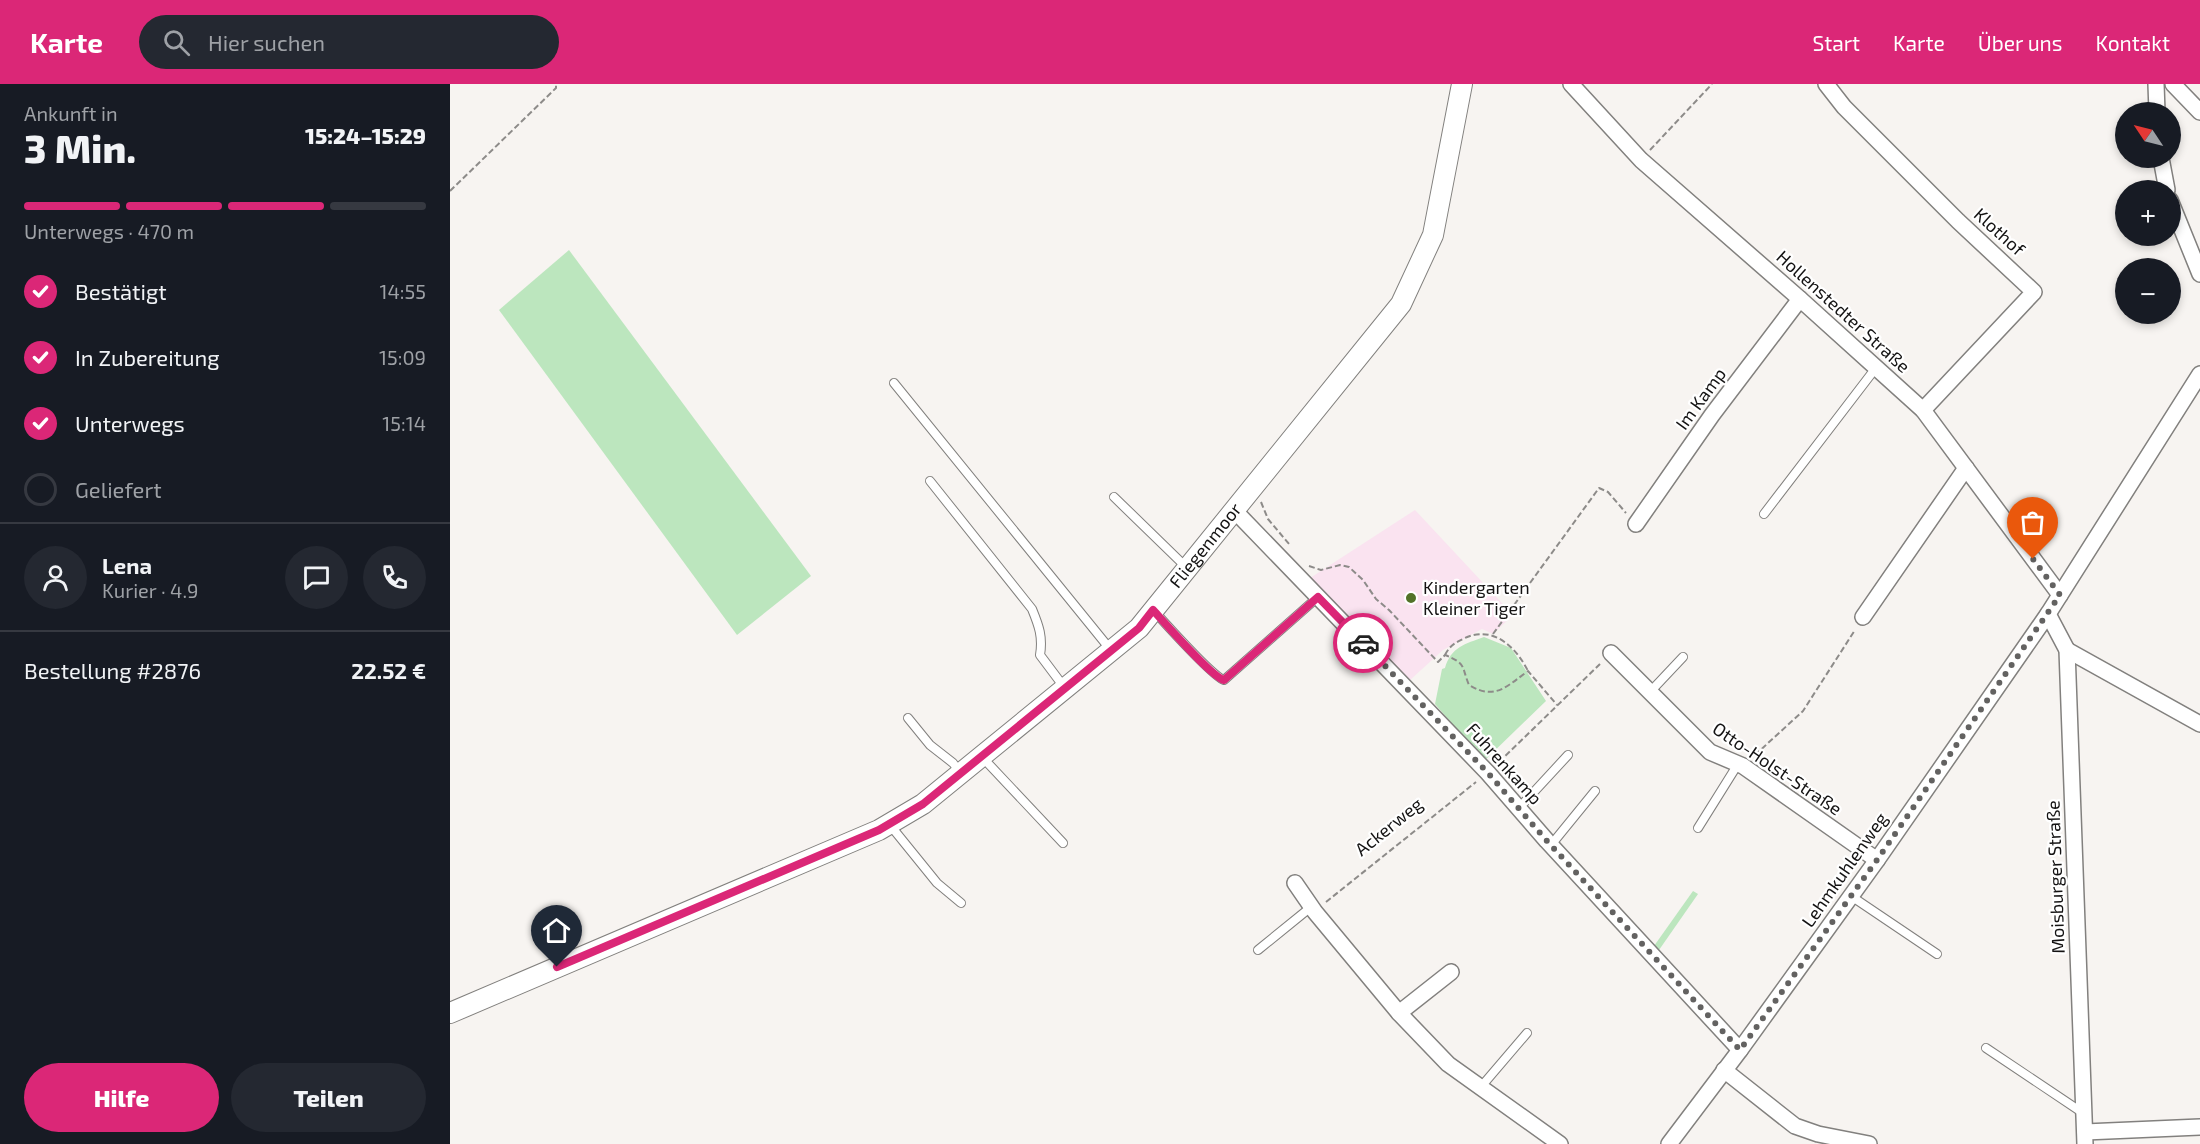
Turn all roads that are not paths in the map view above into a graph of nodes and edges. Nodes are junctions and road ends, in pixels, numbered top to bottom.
1 (1462, 84) edge
2 (1571, 84) edge
3 (1826, 84) edge
4 (2156, 84) edge
5 (2173, 84) edge
6 (2157, 102) edge
7 (2200, 112) edge
8 (2181, 227) edge
9 (2200, 274) edge
10 (1800, 299) junction
11 (1875, 369) junction
12 (2200, 374) edge
13 (894, 383) dead end
14 (1923, 410) junction
15 (1966, 468) junction
16 (930, 481) dead end
17 (1114, 497) dead end
18 (1234, 510) junction
19 (1764, 514) dead end
20 (1636, 524) road end
21 (1187, 568) junction
22 (2060, 595) junction
23 (1318, 597) junction
24 (1153, 610) junction
25 (2048, 614) junction
26 (1863, 617) road end
27 (1111, 650) junction
28 (2067, 650) junction
29 (1611, 653) road end
30 (1683, 657) dead end
31 (1065, 688) junction
32 (1650, 692) junction
33 (908, 718) dead end
34 (2200, 724) edge
35 (1568, 755) dead end
36 (982, 756) junction
37 (1741, 765) junction
38 (961, 773) junction
39 (1595, 790) dead end
40 (1519, 808) junction
41 (889, 824) junction
42 (1698, 828) dead end
43 (1063, 843) dead end
44 (1551, 845) junction
45 (1877, 860) junction
46 (1295, 883) dead end
47 (1851, 896) junction
48 (961, 903) dead end
49 (1313, 909) junction
50 (1258, 950) dead end
51 (1936, 954) dead end
52 (1451, 972) dead end
53 (450, 1013) edge
54 (1398, 1013) junction
55 (1527, 1033) dead end
56 (1986, 1048) dead end
57 (1740, 1050) junction
58 (1724, 1070) junction
59 (1480, 1088) junction
60 (2084, 1114) junction
61 (2200, 1127) edge
62 (2085, 1138) edge
63 (1560, 1144) edge
64 (1669, 1144) edge
65 (1869, 1144) edge

1 - 18 street, Fliegenmoor
2 - 10 street, Hollenstedter Straße
3 - 14 street, Klothof
4 - 6 street
5 - 7 street
8 - 9 street
10 - 11 street, Hollenstedter Straße
10 - 20 street, Im Kamp
11 - 14 street, Hollenstedter Straße
11 - 19 lane
12 - 22 street
13 - 27 lane
14 - 15 street, Hollenstedter Straße
15 - 22 street, Hollenstedter Straße
15 - 26 street
16 - 31 lane
17 - 21 lane
18 - 21 street, Fliegenmoor
18 - 23 street, Fuhrenkamp
21 - 24 street, Fliegenmoor
22 - 25 street, Lehmkuhlenweg
23 - 24 lane
23 - 40 street, Fuhrenkamp
24 - 27 street, Fliegenmoor
25 - 28 street, Moisburger Straße
25 - 45 street, Lehmkuhlenweg
27 - 31 street, Fliegenmoor
28 - 34 street
28 - 60 street, Moisburger Straße
29 - 32 street, Otto-Holst-Straße
30 - 32 lane
31 - 36 street, Fliegenmoor
32 - 37 street, Otto-Holst-Straße
33 - 38 lane
35 - 40 lane
36 - 38 street, Fliegenmoor
36 - 43 lane
37 - 42 lane
37 - 45 street, Otto-Holst-Straße
38 - 41 street, Fliegenmoor
39 - 44 lane
40 - 44 street, Fuhrenkamp
41 - 48 lane
41 - 53 street, Fliegenmoor
44 - 57 street, Fuhrenkamp
45 - 47 street, Lehmkuhlenweg
46 - 49 street
47 - 51 lane
47 - 57 street, Lehmkuhlenweg
49 - 50 lane
49 - 54 street
52 - 54 street
54 - 59 street
55 - 59 lane
56 - 60 lane
57 - 58 street, Lehmkuhlenweg
58 - 64 street, Lehmkuhlenweg
58 - 65 street
59 - 63 street
60 - 62 street, Moisburger Straße
61 - 62 street

